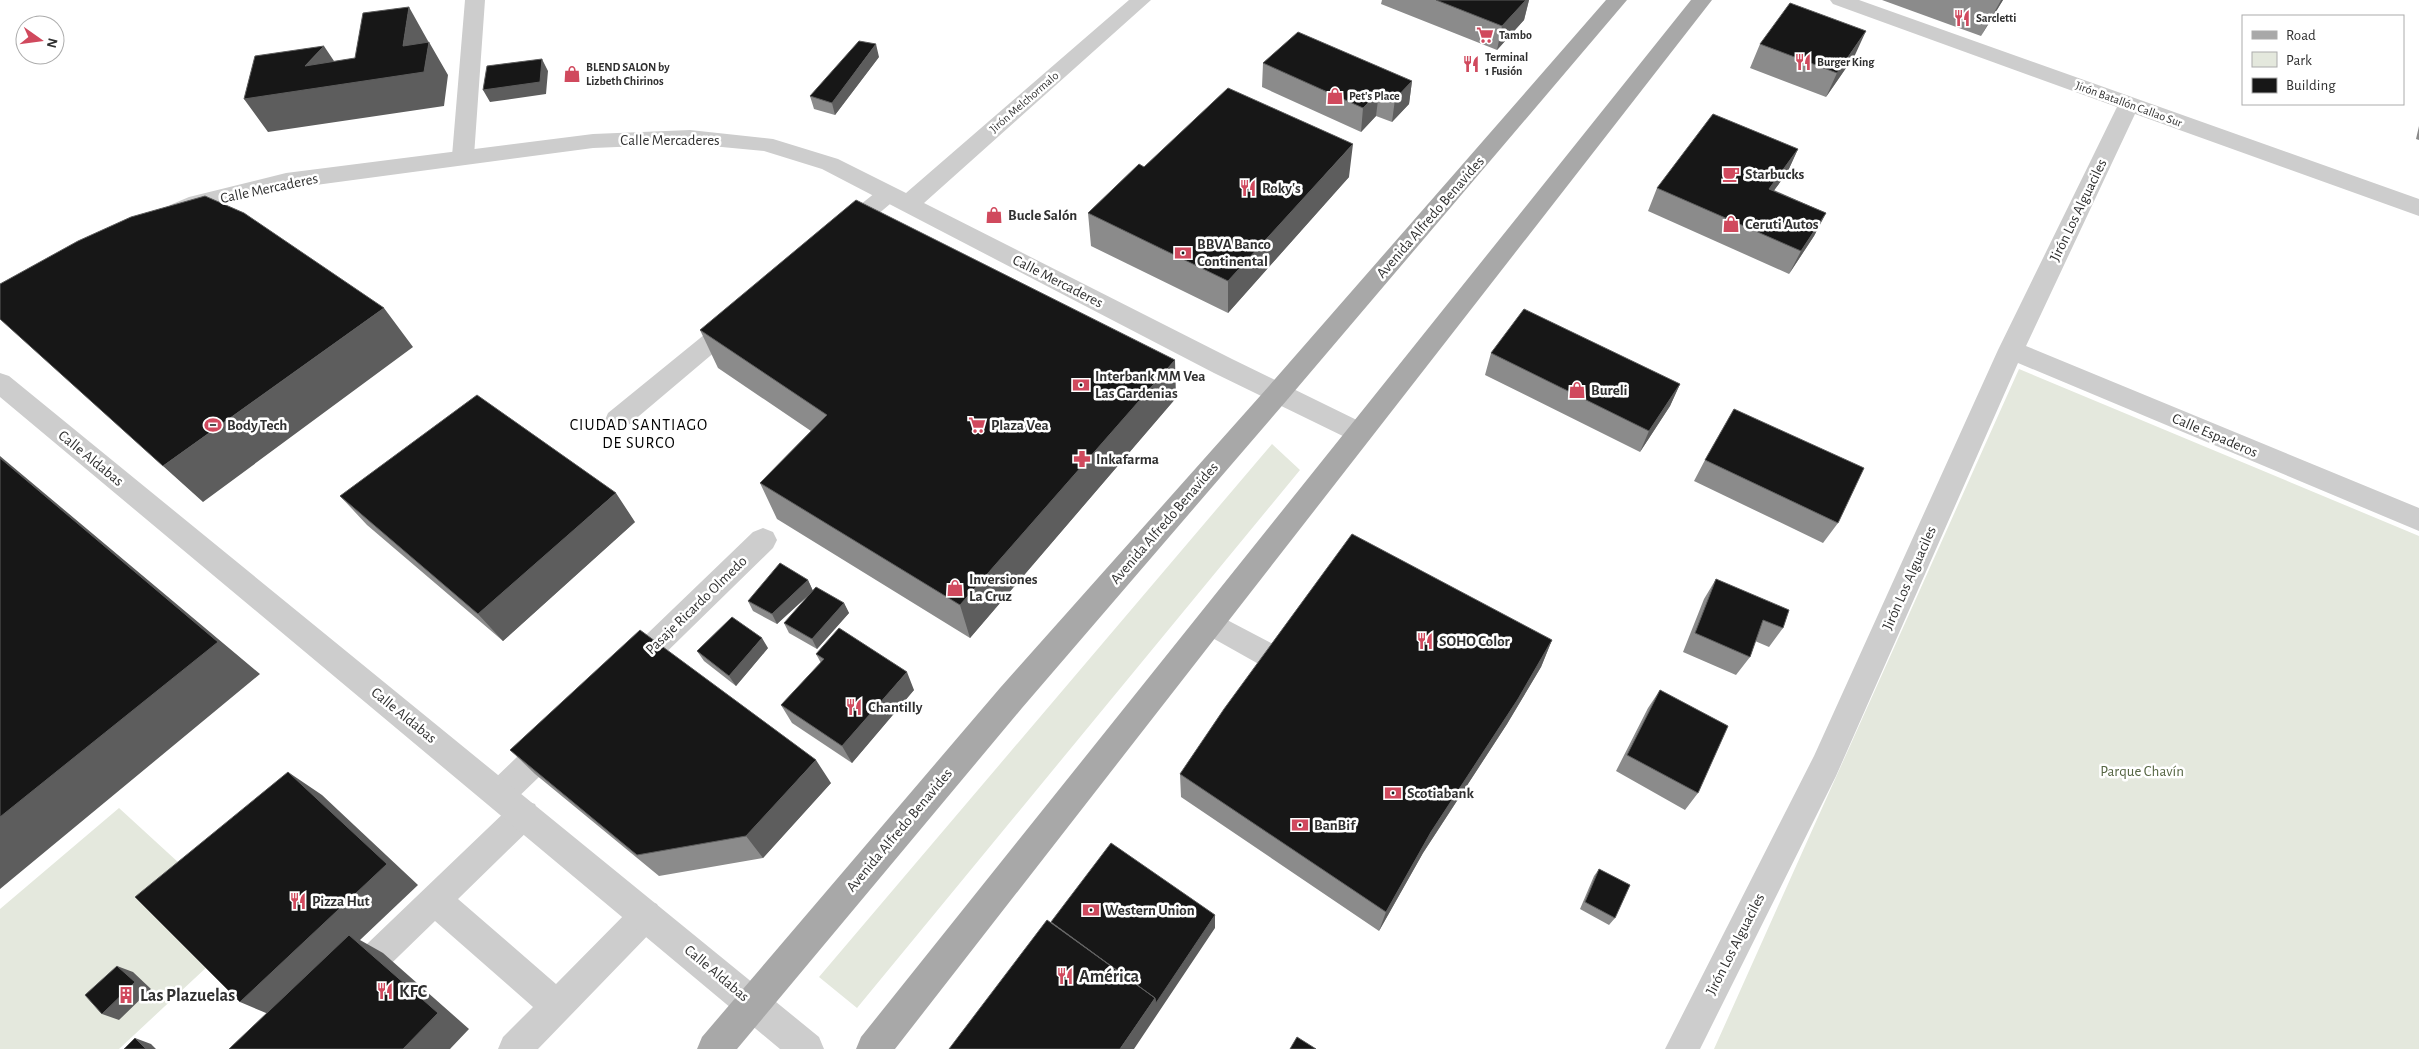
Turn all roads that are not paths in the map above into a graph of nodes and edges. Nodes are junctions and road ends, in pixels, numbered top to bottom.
1 (475, 0) edge
2 (1141, 0) edge
3 (1617, 0) edge
4 (1702, 0) edge
5 (1840, 0) edge
6 (2129, 104) junction
7 (463, 156) junction
8 (888, 194) junction
9 (908, 204) junction
10 (2419, 208) edge
11 (160, 219) edge
12 (829, 243) edge
13 (747, 312) edge
14 (2011, 350) junction
15 (0, 383) edge
16 (1278, 393) junction
17 (616, 420) dead end
18 (1360, 433) junction
19 (2419, 520) edge
20 (763, 540) dead end
21 (1210, 622) junction
22 (614, 684) edge
23 (1324, 686) edge
24 (571, 725) edge
25 (500, 794) junction
26 (524, 814) junction
27 (435, 900) junction
28 (646, 915) junction
29 (336, 995) edge
30 (753, 1004) junction
31 (557, 1006) junction
32 (515, 1049) edge
33 (714, 1049) edge
34 (808, 1049) edge
35 (873, 1049) edge
36 (1682, 1049) edge

1 - 7 street
2 - 9 street, Jirón Melchormalo
3 - 16 main road, Avenida Alfredo Benavides
4 - 18 main road
5 - 6 street, Jirón Batallón Callao Sur
6 - 10 street, Jirón Batallón Callao Sur
6 - 14 street, Jirón Los Alguaciles
7 - 8 street, Calle Mercaderes
7 - 11 street, Calle Mercaderes
8 - 9 street, Calle Mercaderes
8 - 12 lane
9 - 16 street, Calle Mercaderes
13 - 17 lane
14 - 19 street, Calle Espaderos
14 - 36 street, Jirón Los Alguaciles
15 - 25 street, Calle Aldabas
16 - 18 street, Calle Mercaderes
16 - 30 main road, Avenida Alfredo Benavides
18 - 21 main road
20 - 22 street, Pasaje Ricardo Olmedo
21 - 23 lane
21 - 35 main road
24 - 25 street
25 - 26 street, Calle Aldabas
26 - 27 lane
26 - 28 street, Calle Aldabas
27 - 29 lane
27 - 31 lane
28 - 30 street, Calle Aldabas
28 - 31 lane
30 - 33 main road, Avenida Alfredo Benavides
30 - 34 street, Calle Aldabas
31 - 32 lane

